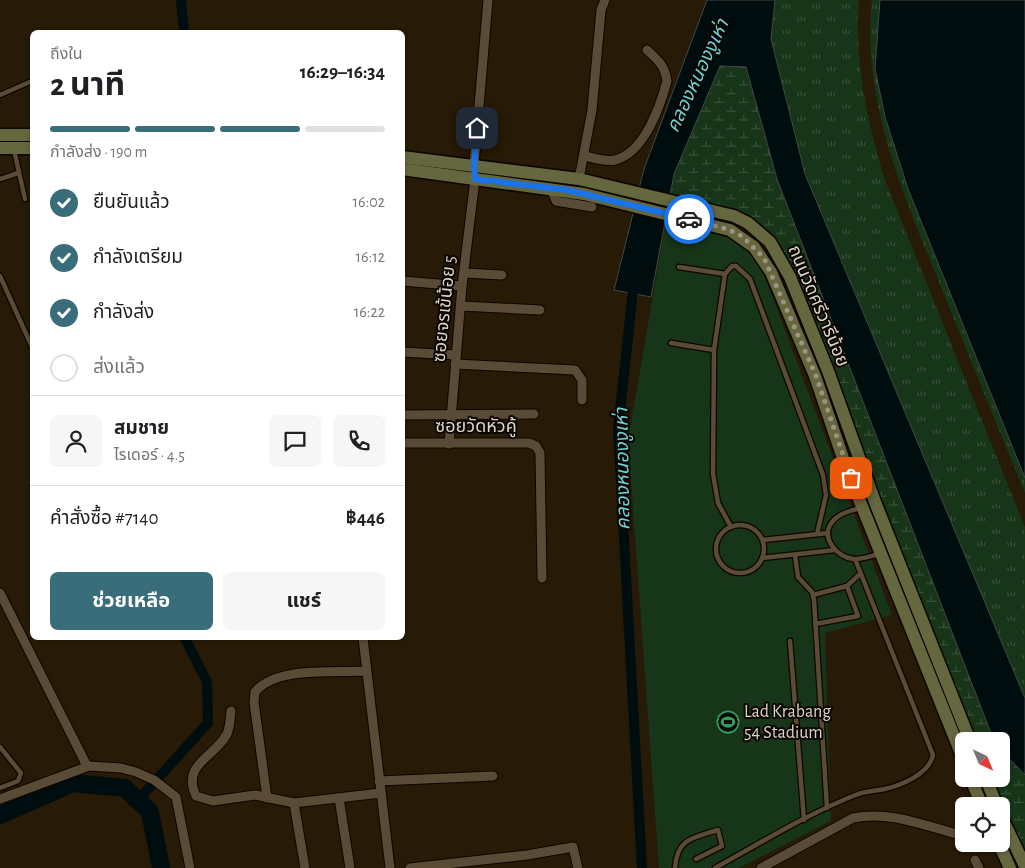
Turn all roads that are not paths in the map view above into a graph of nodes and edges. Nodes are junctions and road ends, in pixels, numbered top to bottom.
1 (488, 0) edge
2 (605, 0) edge
3 (647, 50) dead end
4 (30, 82) edge
5 (0, 95) edge
6 (30, 135) edge
7 (0, 136) edge
8 (0, 148) edge
9 (14, 148) junction
10 (30, 148) edge
11 (585, 156) junction
12 (405, 157) edge
13 (474, 165) junction
14 (405, 169) edge
15 (18, 173) junction
16 (0, 179) edge
17 (475, 179) junction
18 (583, 185) junction
19 (551, 188) junction
20 (25, 198) dead end
21 (592, 207) dead end
22 (679, 267) dead end
23 (464, 274) junction
24 (725, 274) junction
25 (502, 275) dead end
26 (0, 276) edge
27 (405, 281) edge
28 (462, 286) junction
29 (461, 306) junction
30 (540, 310) dead end
31 (30, 343) edge
32 (672, 343) dead end
33 (714, 350) junction
34 (405, 352) edge
35 (456, 360) junction
36 (582, 400) dead end
37 (405, 414) edge
38 (451, 414) junction
39 (534, 414) dead end
40 (405, 443) edge
41 (449, 444) junction
42 (862, 507) junction
43 (731, 526) junction
44 (828, 533) junction
45 (817, 534) junction
46 (762, 540) junction
47 (834, 550) junction
48 (881, 553) junction
49 (795, 555) junction
50 (762, 558) junction
51 (855, 559) junction
52 (860, 574) junction
53 (542, 578) dead end
54 (847, 586) junction
55 (0, 593) edge
56 (813, 594) junction
57 (815, 624) junction
58 (363, 640) edge
59 (790, 641) dead end
60 (366, 672) junction
61 (231, 711) dead end
62 (966, 732) edge
63 (955, 738) edge
64 (0, 747) edge
65 (87, 766) junction
66 (493, 776) dead end
67 (379, 781) junction
68 (0, 788) edge
69 (381, 793) junction
70 (267, 798) junction
71 (339, 798) junction
72 (0, 799) edge
73 (294, 803) junction
74 (827, 808) junction
75 (804, 820) junction
76 (955, 834) edge
77 (1010, 835) edge
78 (1001, 852) edge
79 (696, 859) dead end
80 (1025, 866) edge
81 (718, 867) edge
82 (190, 868) edge
83 (305, 868) edge
84 (350, 868) edge
85 (390, 868) edge
86 (410, 868) edge
87 (578, 868) edge
88 (675, 868) edge
89 (762, 868) edge
90 (1010, 868) edge

1 - 13 street
2 - 11 street
3 - 11 street
4 - 5 lane
6 - 7 main road
8 - 9 main road
9 - 10 main road
9 - 15 lane
11 - 18 street
12 - 13 main road, ถนนวัดศรีวารีน้อย
13 - 17 main road
13 - 18 main road, ถนนวัดศรีวารีน้อย
14 - 17 main road, ถนนวัดศรีวารีน้อย
15 - 16 lane
15 - 20 lane
17 - 19 main road, ถนนวัดศรีวารีน้อย
17 - 23 street, ซอยจรเข้น้อย 5
18 - 19 main road, ถนนวัดศรีวารีน้อย
18 - 42 main road, ถนนวัดศรีวารีน้อย
18 - 62 main road, ถนนวัดศรีวารีน้อย
19 - 21 street
22 - 24 lane
23 - 25 street
23 - 28 street, ซอยจรเข้น้อย 5
24 - 33 lane
24 - 45 lane
26 - 31 lane
27 - 28 street
28 - 29 street, ซอยจรเข้น้อย 5
29 - 30 street
29 - 35 street, ซอยจรเข้น้อย 5
32 - 33 lane
33 - 43 lane
34 - 35 street
35 - 36 street
35 - 38 street, ซอยจรเข้น้อย 5
37 - 38 street
38 - 39 street
38 - 41 street, ซอยจรเข้น้อย 5
40 - 41 street, ซอยวัดหัวคู้
41 - 53 street, ซอยวัดหัวคู้
42 - 44 lane
42 - 48 main road, ถนนวัดศรีวารีน้อย
43 - 46 lane
43 - 50 lane
44 - 45 lane
44 - 47 lane
45 - 46 lane
46 - 50 lane
47 - 49 lane
47 - 51 lane
48 - 51 lane
48 - 63 main road, ถนนวัดศรีวารีน้อย
49 - 50 lane
49 - 56 lane
51 - 52 lane
52 - 54 lane
52 - 74 lane
54 - 56 lane
54 - 57 lane
55 - 65 street
56 - 57 lane
57 - 74 lane
58 - 60 street
59 - 75 lane
60 - 67 street
60 - 70 street
61 - 70 street
64 - 68 lane
65 - 72 street
65 - 82 street
66 - 67 street
67 - 69 street
69 - 71 street
69 - 85 street
70 - 73 street
71 - 73 street
71 - 84 street
73 - 83 street
74 - 75 lane
75 - 81 lane
76 - 89 street
77 - 80 main road
78 - 90 main road
79 - 88 lane
86 - 87 street

